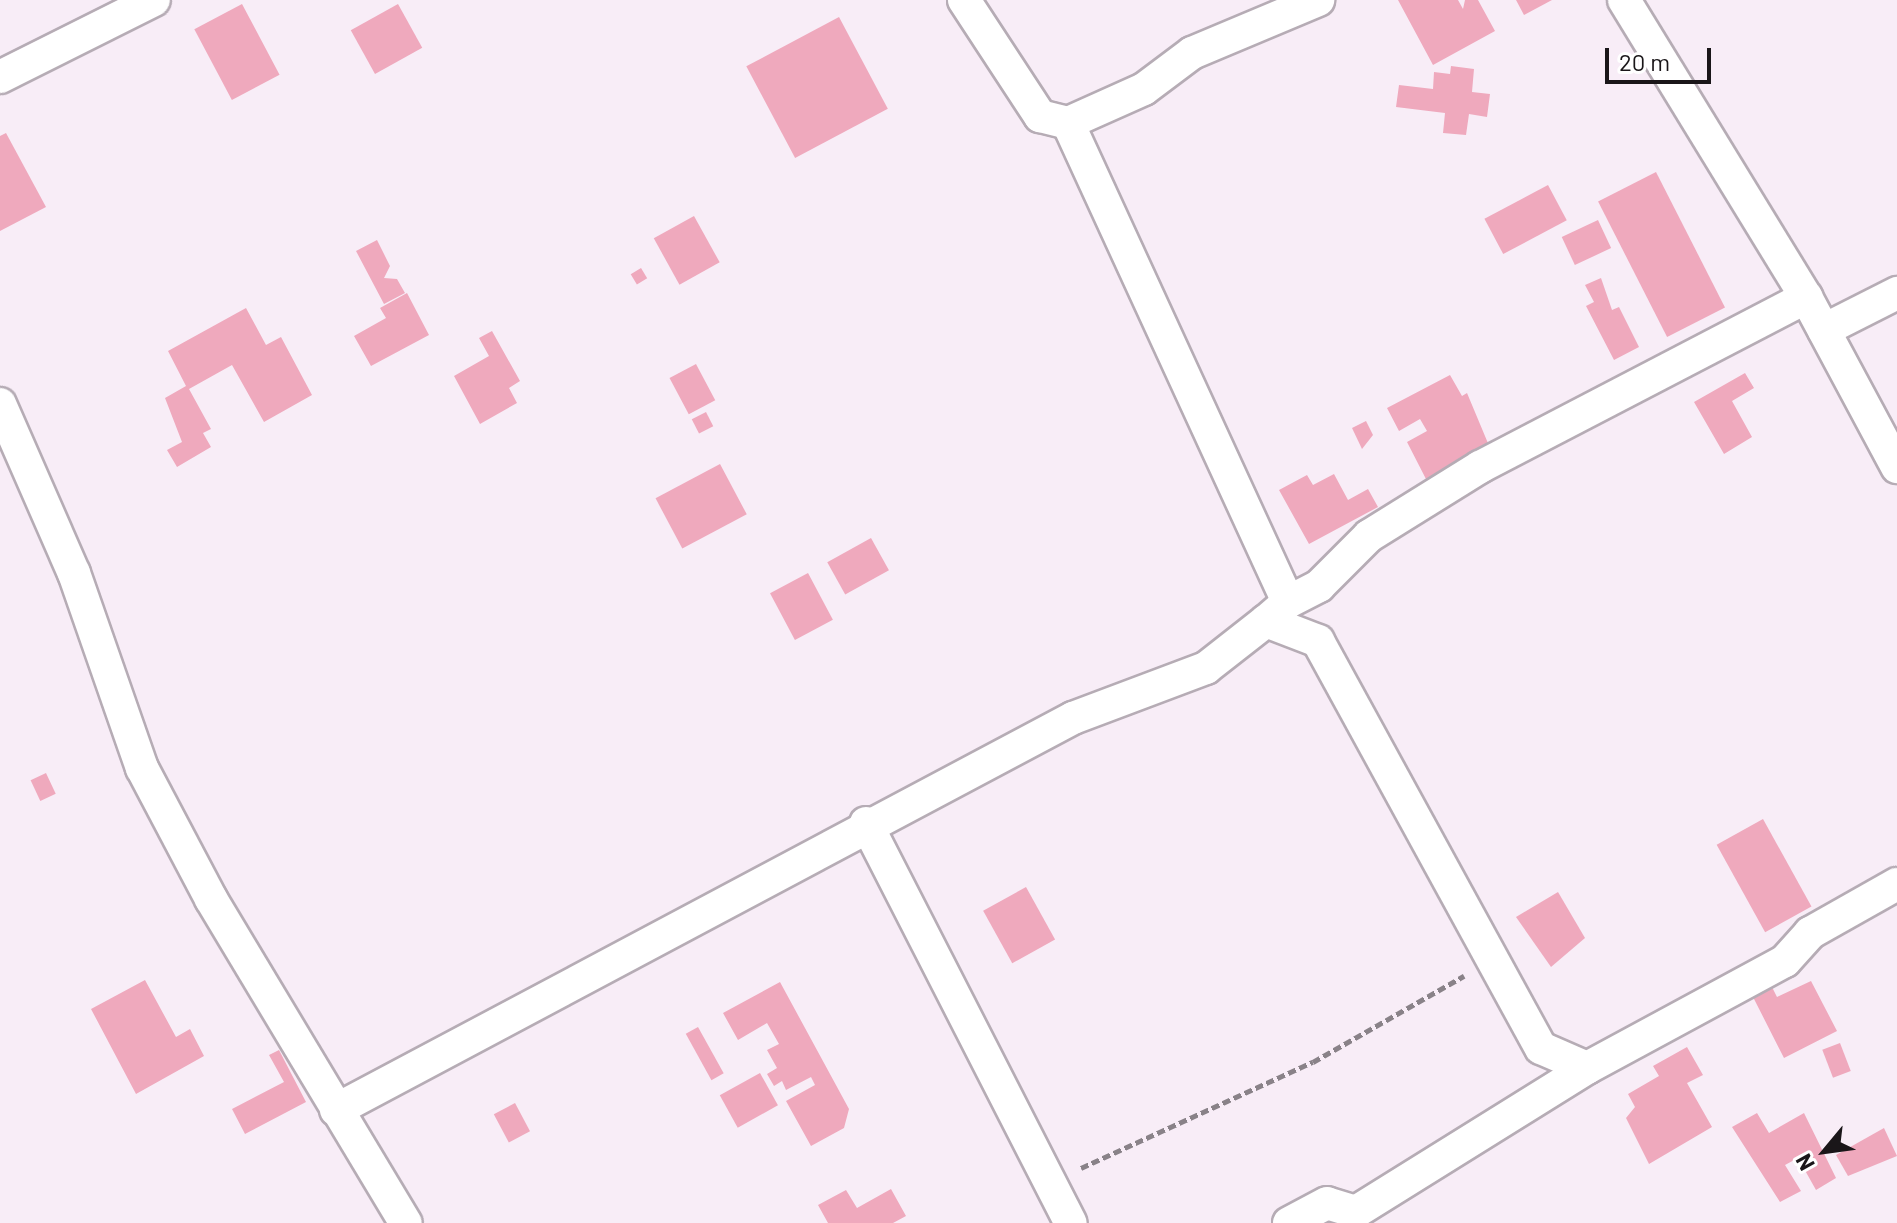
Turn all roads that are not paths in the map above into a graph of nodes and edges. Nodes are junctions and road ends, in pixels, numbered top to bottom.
1 (154, 0) edge
2 (964, 0) edge
3 (1318, 0) edge
4 (1624, 0) edge
5 (0, 77) edge
6 (1068, 123) junction
7 (1897, 293) edge
8 (1806, 297) junction
9 (1824, 330) junction
10 (0, 404) edge
11 (1897, 467) edge
12 (1277, 611) junction
13 (866, 823) junction
14 (1897, 884) edge
15 (1587, 1068) junction
16 (336, 1110) junction
17 (1359, 1217) edge
18 (406, 1223) edge
19 (1071, 1223) edge
20 (1289, 1223) edge

1 - 5 street
2 - 6 street
3 - 6 street
4 - 8 street
6 - 12 street
7 - 9 street
8 - 9 street
8 - 12 street
9 - 11 street
10 - 16 street
12 - 13 street
12 - 15 street
13 - 16 street
13 - 19 street
14 - 15 street
15 - 17 street
16 - 18 street
17 - 20 street

